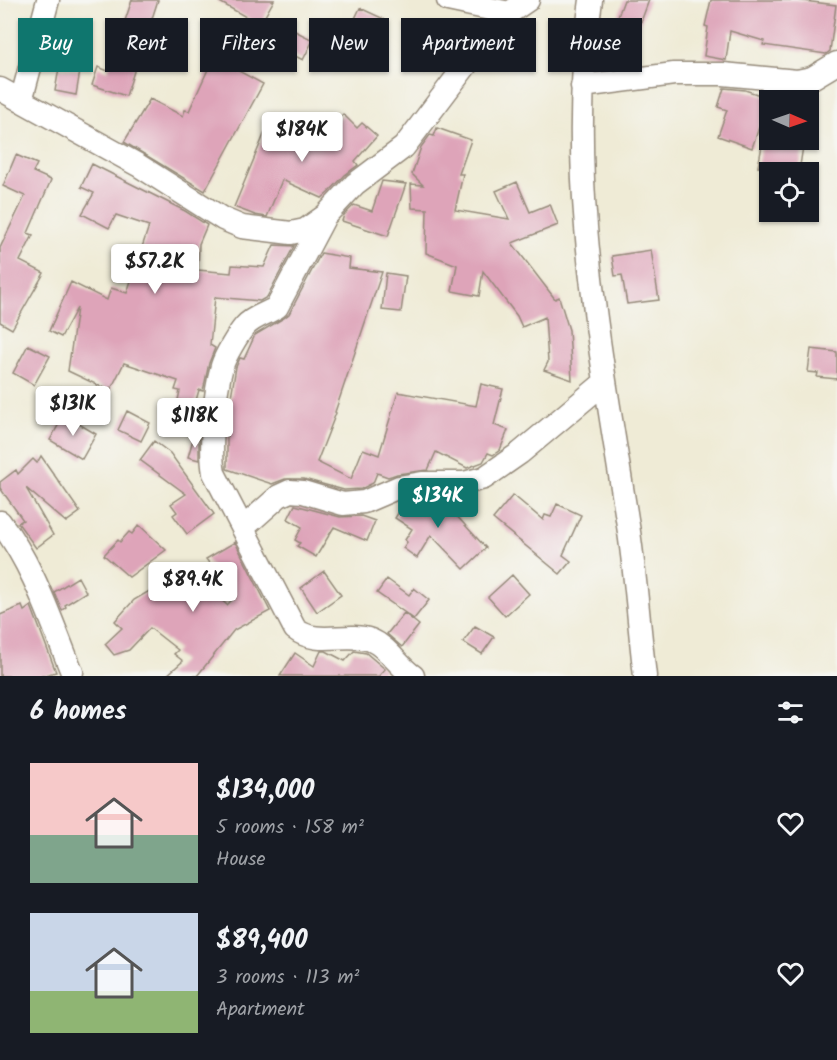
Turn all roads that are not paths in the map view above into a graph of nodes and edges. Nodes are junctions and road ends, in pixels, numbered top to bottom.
1 (48, 0) edge
2 (448, 0) edge
3 (528, 0) edge
4 (591, 0) edge
5 (509, 13) junction
6 (837, 63) edge
7 (582, 86) junction
8 (0, 89) edge
9 (21, 101) junction
10 (325, 216) junction
11 (605, 382) junction
12 (0, 522) edge
13 (243, 528) junction
14 (72, 672) dead end
15 (413, 676) edge
16 (645, 676) edge

1 - 9 street
2 - 5 street
3 - 5 street
4 - 7 street
5 - 10 street
6 - 7 street
7 - 11 street
8 - 9 street
9 - 10 street
10 - 13 street
11 - 13 street
11 - 16 street
12 - 14 street
13 - 15 street

